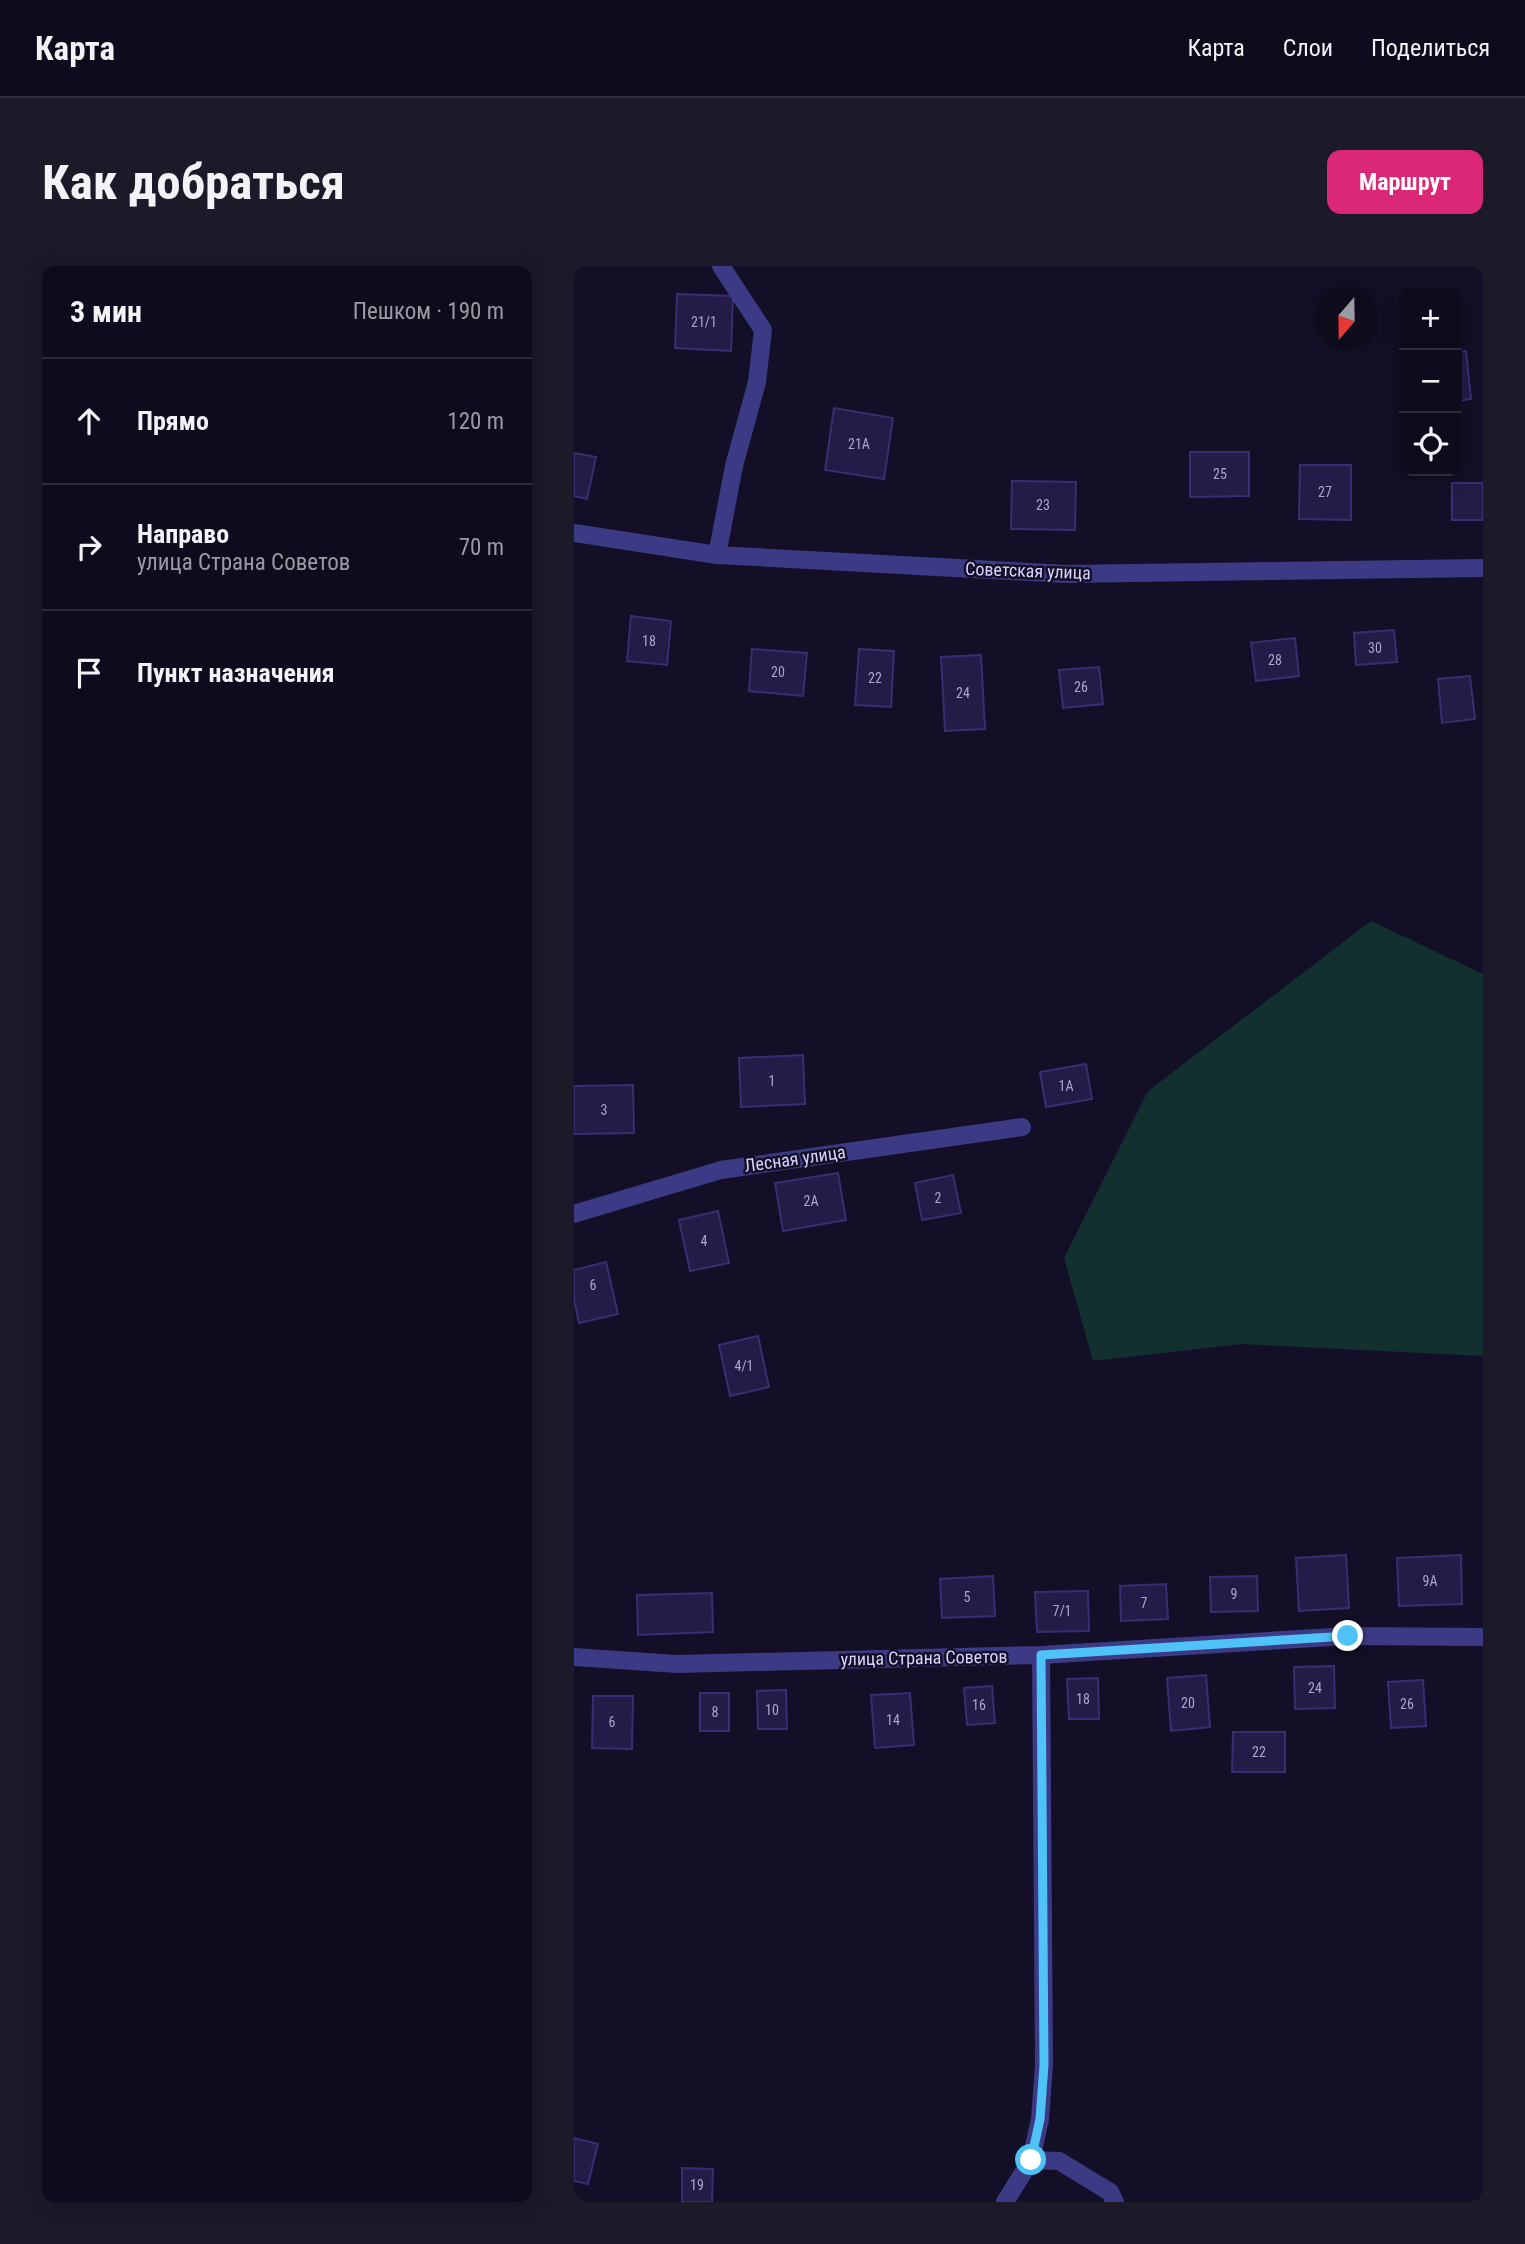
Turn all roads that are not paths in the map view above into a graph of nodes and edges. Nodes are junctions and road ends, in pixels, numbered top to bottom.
1 (721, 266) edge
2 (574, 533) edge
3 (717, 555) junction
4 (1483, 568) edge
5 (1021, 1127) dead end
6 (574, 1214) edge
7 (1483, 1637) edge
8 (1041, 1655) junction
9 (574, 1657) edge
10 (1031, 2160) junction
11 (1005, 2202) edge
12 (1115, 2202) edge

1 - 3 street
2 - 3 street, Советская улица
3 - 4 street, Советская улица
5 - 6 street, Лесная улица
7 - 8 street, улица Страна Советов
8 - 9 street, улица Страна Советов
8 - 10 street
10 - 11 street
10 - 12 street

